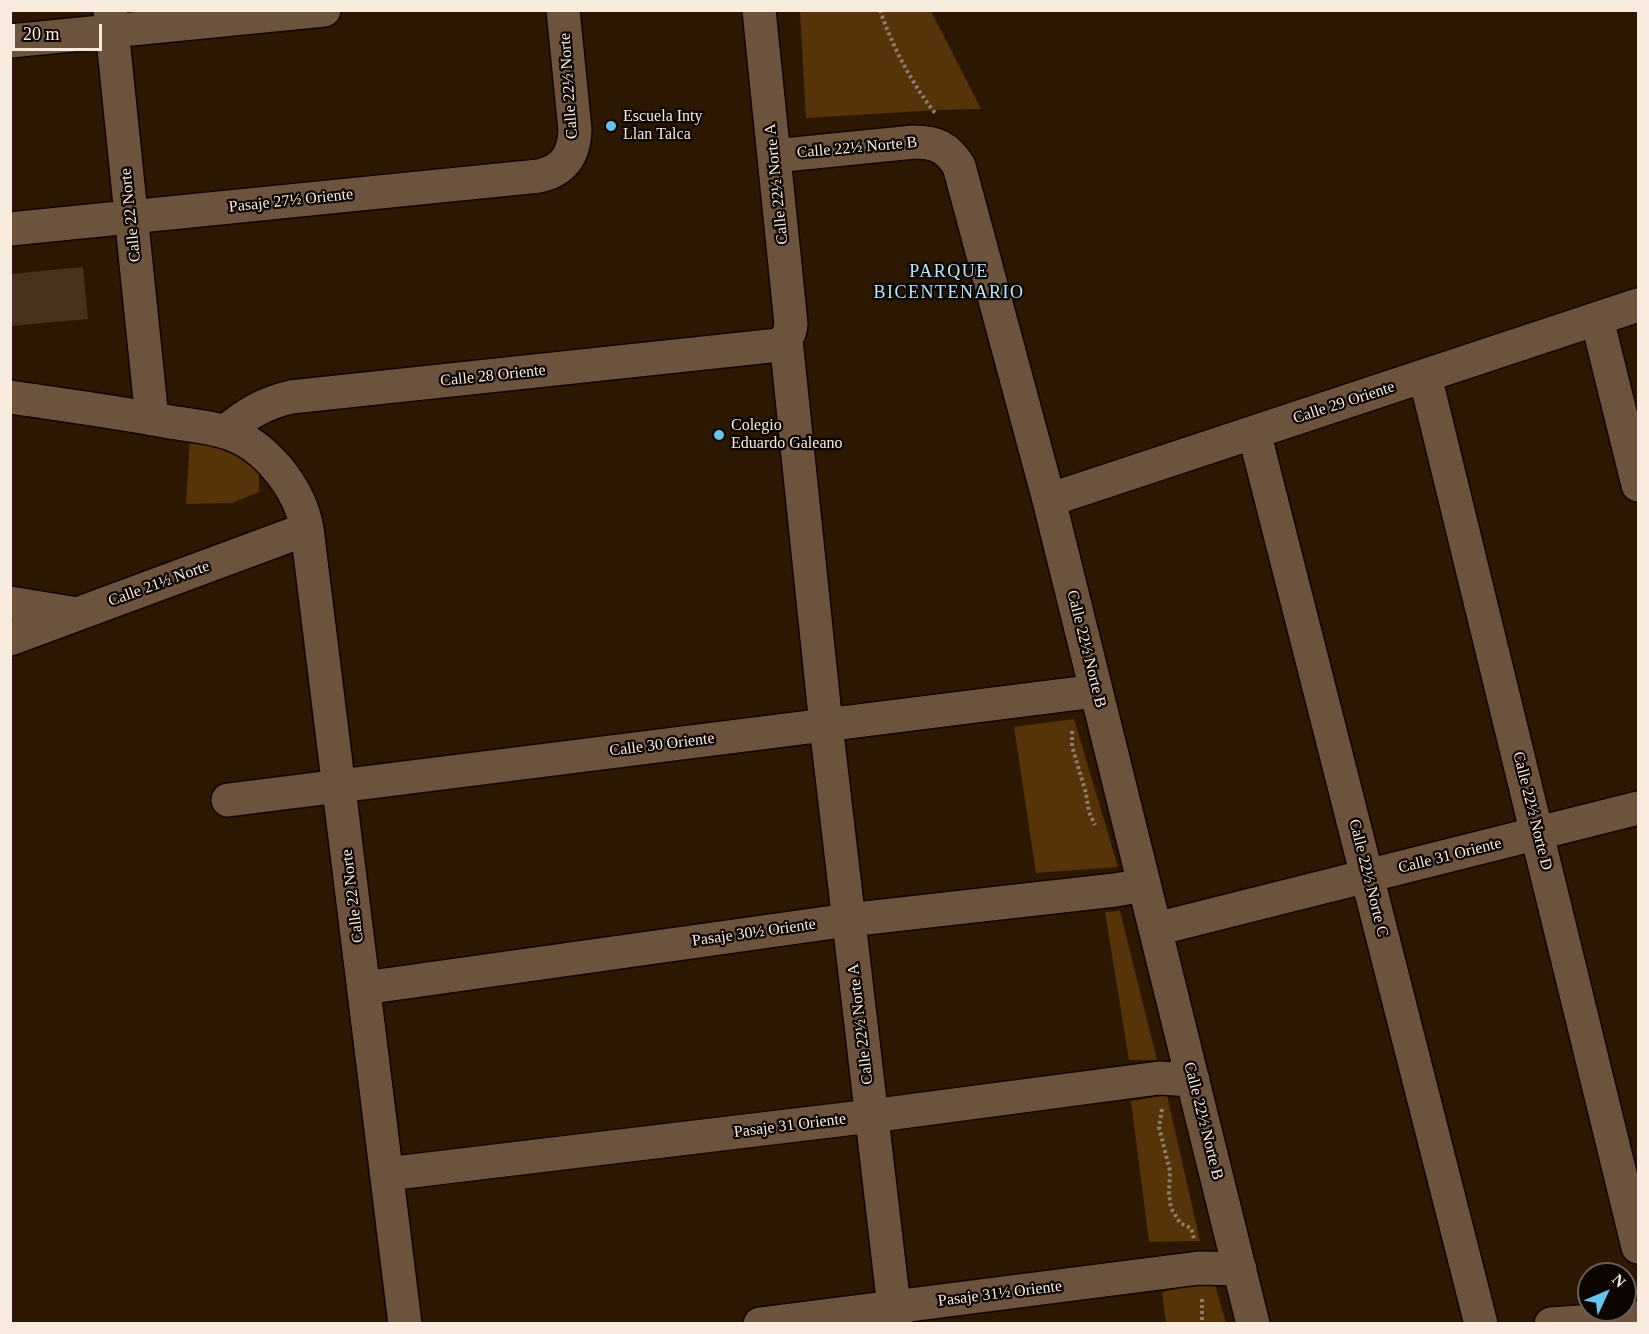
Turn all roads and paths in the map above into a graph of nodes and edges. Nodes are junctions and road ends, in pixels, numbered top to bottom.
1 (324, 10) edge
2 (563, 10) edge
3 (759, 10) edge
4 (880, 10) edge
5 (111, 21) edge
6 (10, 41) edge
7 (947, 150) junction
8 (774, 156) junction
9 (567, 160) joint
10 (132, 217) junction
11 (10, 229) edge
12 (1638, 305) edge
13 (1597, 319) junction
14 (779, 343) junction
15 (1425, 376) junction
16 (10, 397) edge
17 (152, 419) junction
18 (225, 432) junction
19 (1254, 432) junction
20 (1638, 485) edge
21 (1049, 500) junction
22 (307, 530) junction
23 (10, 603) edge
24 (79, 614) junction
25 (10, 639) edge
26 (1096, 691) junction
27 (826, 725) junction
28 (340, 786) junction
29 (228, 800) dead end
30 (1638, 808) edge
31 (1537, 834) junction
32 (1367, 877) junction
33 (1144, 885) junction
34 (849, 920) junction
35 (1156, 929) junction
36 (364, 988) junction
37 (1159, 1078) junction
38 (1193, 1080) junction
39 (871, 1116) junction
40 (387, 1174) junction
41 (1194, 1239) dead end
42 (1638, 1247) edge
43 (1240, 1269) junction
44 (895, 1315) edge
45 (1638, 1318) edge
46 (405, 1323) edge
47 (760, 1323) edge
48 (1253, 1323) edge
49 (1481, 1323) edge
50 (1551, 1323) edge

1 - 5 street
2 - 9 street, Calle 22½ Norte
3 - 8 street, Calle 22½ Norte A
4 - 7 path
5 - 6 street
5 - 10 street, Calle 22 Norte
7 - 8 street, Calle 22½ Norte B
7 - 21 street, Calle 22½ Norte B
8 - 14 street, Calle 22½ Norte A
9 - 10 street, Pasaje 27½ Oriente
10 - 11 street, Pasaje 27½ Oriente
10 - 17 street, Calle 22 Norte
12 - 13 street, Calle 29 Oriente
13 - 15 street, Calle 29 Oriente
13 - 20 street
14 - 18 street, Calle 28 Oriente
14 - 27 street, Calle 22½ Norte A
15 - 19 street, Calle 29 Oriente
15 - 31 street, Calle 22½ Norte D
16 - 17 street
17 - 18 street
18 - 22 street, Calle 22 Norte
19 - 21 street, Calle 29 Oriente
19 - 32 street, Calle 22½ Norte C
21 - 26 street, Calle 22½ Norte B
22 - 24 street, Calle 21½ Norte
22 - 28 street, Calle 22 Norte
23 - 24 street
24 - 25 street, Calle 21½ Norte
26 - 27 street, Calle 30 Oriente
26 - 33 street, Calle 22½ Norte B
27 - 28 street, Calle 30 Oriente
27 - 34 street, Calle 22½ Norte A
28 - 29 street, Calle 30 Oriente
28 - 36 street, Calle 22 Norte
30 - 31 street, Calle 31 Oriente
31 - 32 street, Calle 31 Oriente
31 - 42 street, Calle 22½ Norte D
32 - 35 street, Calle 31 Oriente
32 - 49 street, Calle 22½ Norte C
33 - 34 street, Pasaje 30½ Oriente
33 - 35 street, Calle 22½ Norte B
34 - 36 street, Pasaje 30½ Oriente
34 - 39 street, Calle 22½ Norte A
35 - 38 street, Calle 22½ Norte B
36 - 40 street, Calle 22 Norte
37 - 38 street, Pasaje 31 Oriente
37 - 39 street, Pasaje 31 Oriente
37 - 41 path
38 - 43 street, Calle 22½ Norte B
39 - 40 street, Pasaje 31 Oriente
39 - 44 street, Calle 22½ Norte A
40 - 46 street, Calle 22 Norte
43 - 44 street, Pasaje 31½ Oriente
43 - 48 street, Calle 22½ Norte B
44 - 47 street, Pasaje 31½ Oriente
45 - 50 street

